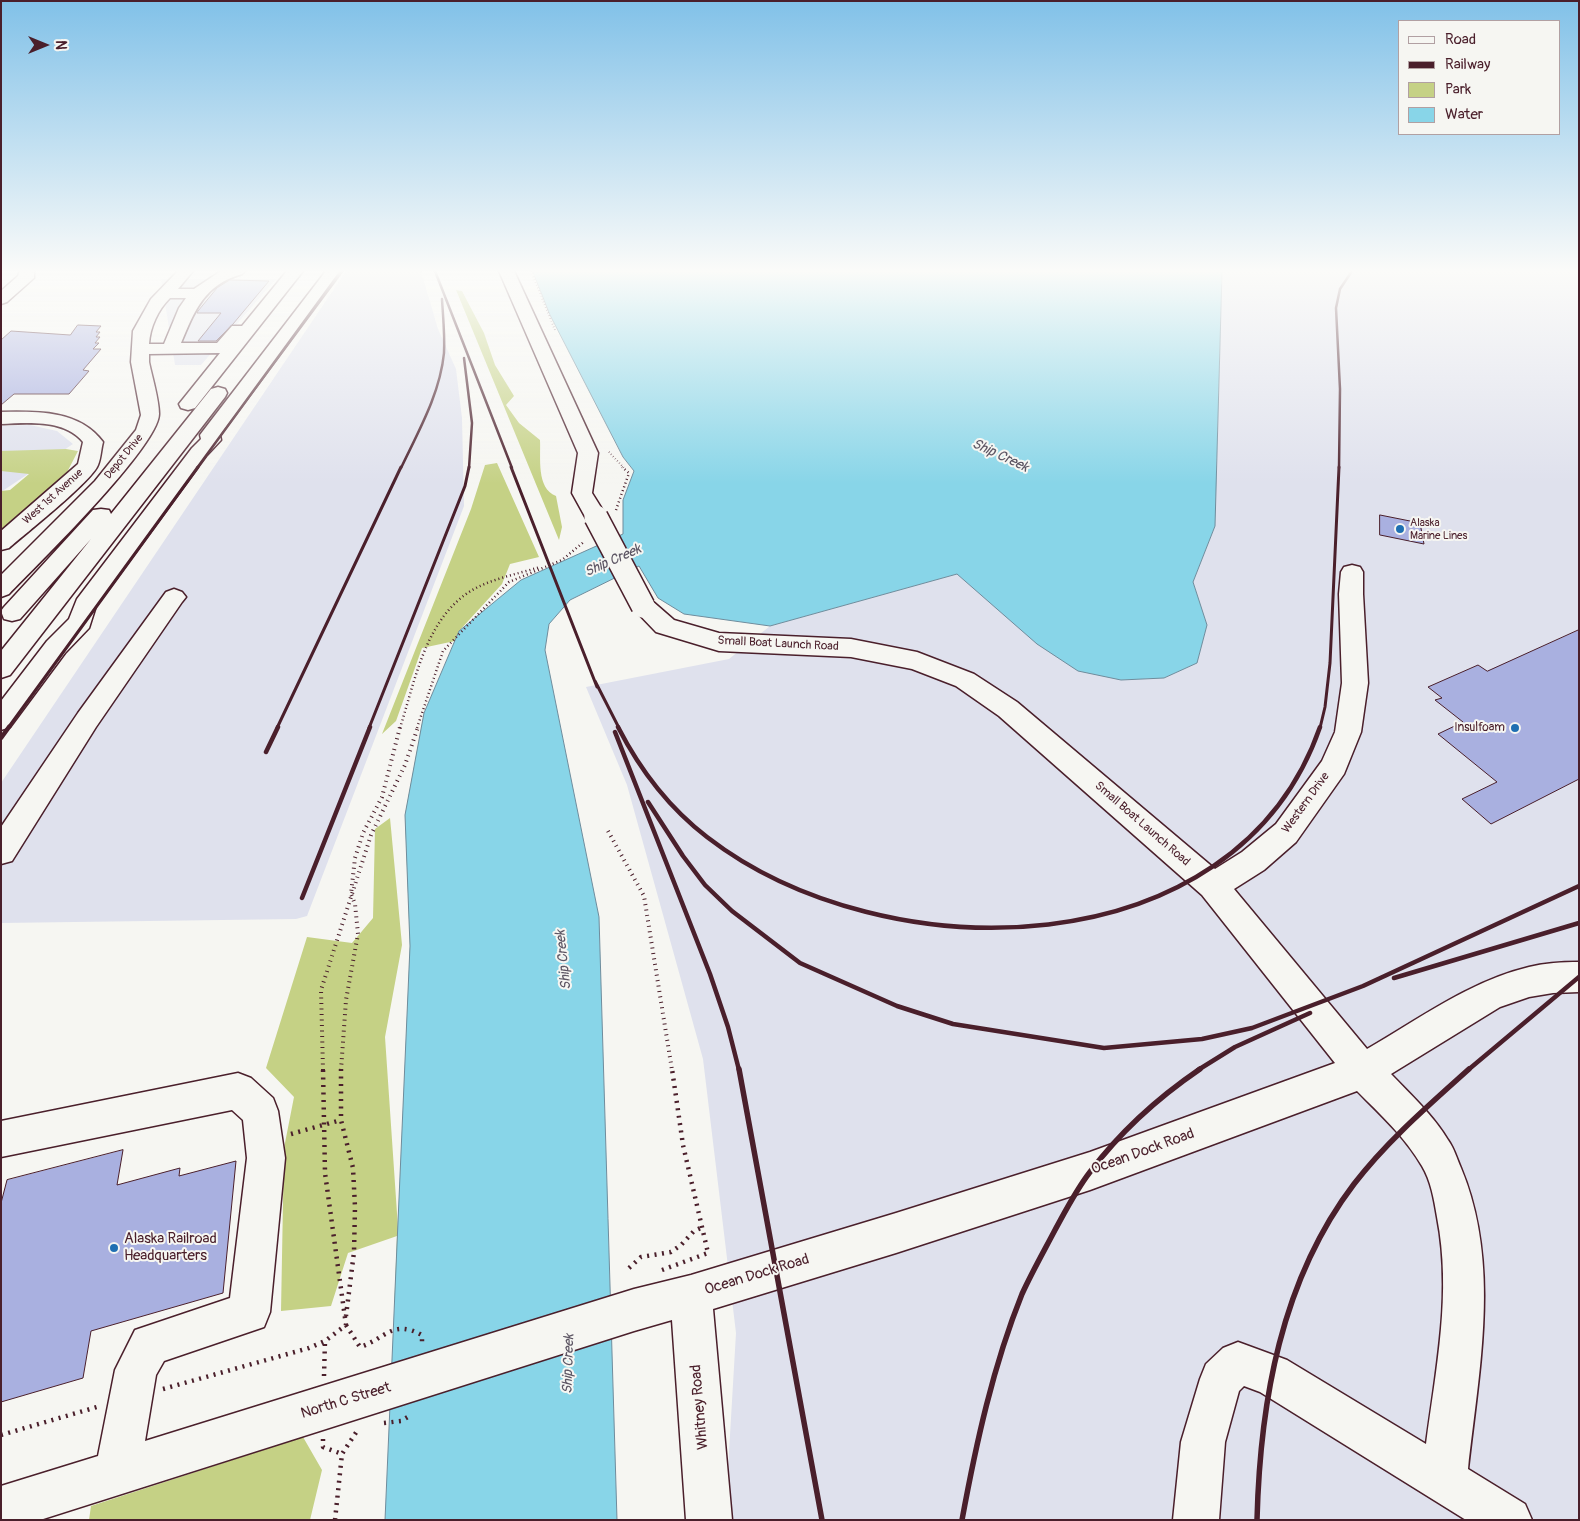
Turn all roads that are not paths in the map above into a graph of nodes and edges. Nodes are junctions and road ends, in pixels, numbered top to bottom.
1 (140, 342) edge
2 (173, 342) edge
3 (227, 342) edge
4 (239, 342) edge
5 (258, 342) edge
6 (280, 342) edge
7 (538, 342) edge
8 (222, 348) junction
9 (170, 349) junction
10 (140, 350) junction
11 (172, 408) dead end
12 (1, 418) edge
13 (1, 543) edge
14 (1352, 572) dead end
15 (1, 589) edge
16 (174, 598) dead end
17 (12, 612) dead end
18 (1, 669) edge
19 (1, 720) edge
20 (1, 852) edge
21 (1213, 886) junction
22 (1579, 977) edge
23 (1363, 1071) junction
24 (1, 1139) edge
25 (661, 1303) junction
26 (117, 1472) junction
27 (1444, 1480) junction
28 (1, 1509) edge
29 (709, 1520) edge
30 (1196, 1520) edge
31 (1509, 1520) edge

1 - 10 street, Depot Drive
2 - 9 street
3 - 8 street
4 - 17 street
5 - 18 street
6 - 19 street
7 - 21 street, Small Boat Launch Road, bridge
8 - 9 street
8 - 11 street
9 - 10 street
10 - 15 street, Depot Drive
12 - 13 street, West 1st Avenue
14 - 21 street, Western Drive
16 - 20 street
21 - 23 street
22 - 23 street, Ocean Dock Road
23 - 25 street, Ocean Dock Road
23 - 27 street
24 - 26 street
25 - 26 street, North C Street
25 - 29 street, Whitney Road
26 - 28 street, North C Street
27 - 30 street
27 - 31 street

